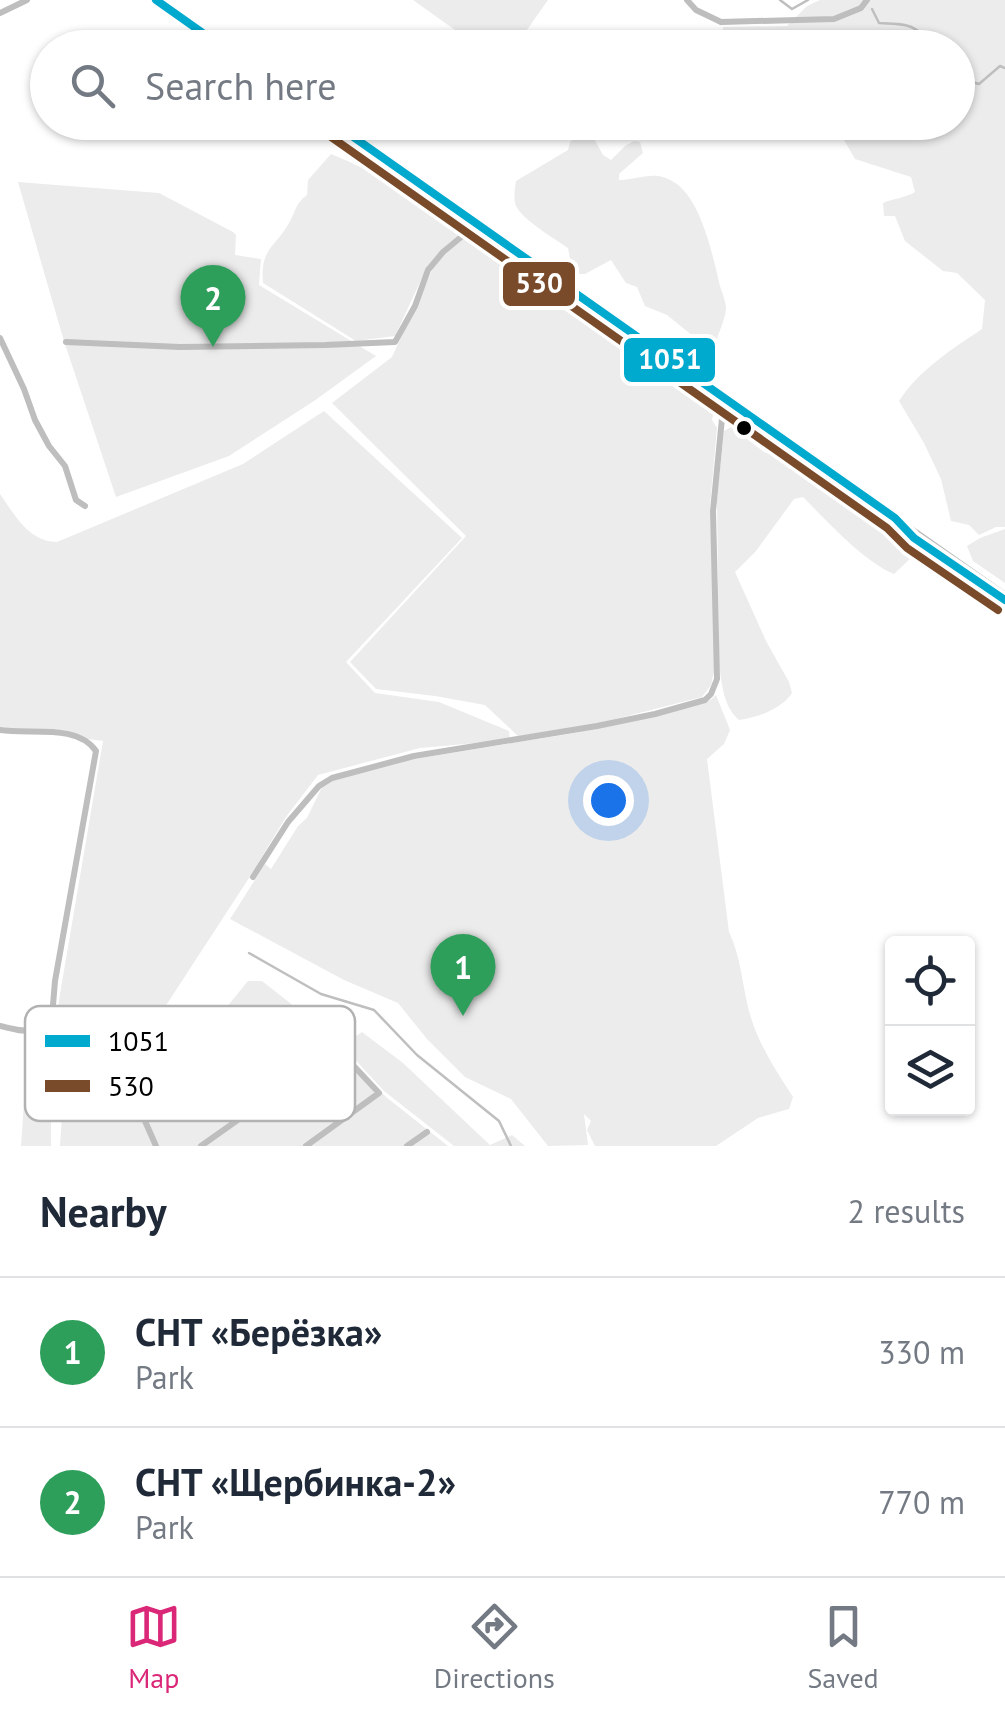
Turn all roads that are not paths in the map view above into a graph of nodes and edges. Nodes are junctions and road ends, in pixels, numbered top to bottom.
1 (27, 0) edge
2 (156, 0) edge
3 (687, 0) edge
4 (868, 0) edge
5 (0, 14) edge
6 (199, 30) edge
7 (356, 140) edge
8 (474, 223) junction
9 (0, 338) edge
10 (66, 342) dead end
11 (724, 398) junction
12 (85, 506) dead end
13 (1005, 598) edge
14 (0, 730) edge
15 (253, 877) dead end
16 (53, 1006) edge
17 (0, 1026) edge
18 (25, 1031) edge
19 (355, 1068) edge
20 (355, 1110) edge
21 (145, 1121) edge
22 (237, 1121) edge
23 (340, 1121) edge
24 (427, 1132) dead end
25 (156, 1146) edge
26 (201, 1146) edge
27 (306, 1146) edge
28 (407, 1146) edge

1 - 5 street
2 - 6 main road
3 - 4 street
7 - 8 main road
8 - 10 street
8 - 11 main road
9 - 12 street
11 - 13 main road
11 - 15 street
14 - 16 street
17 - 18 street
19 - 20 street
21 - 25 street
22 - 26 street
23 - 27 street
24 - 28 street

